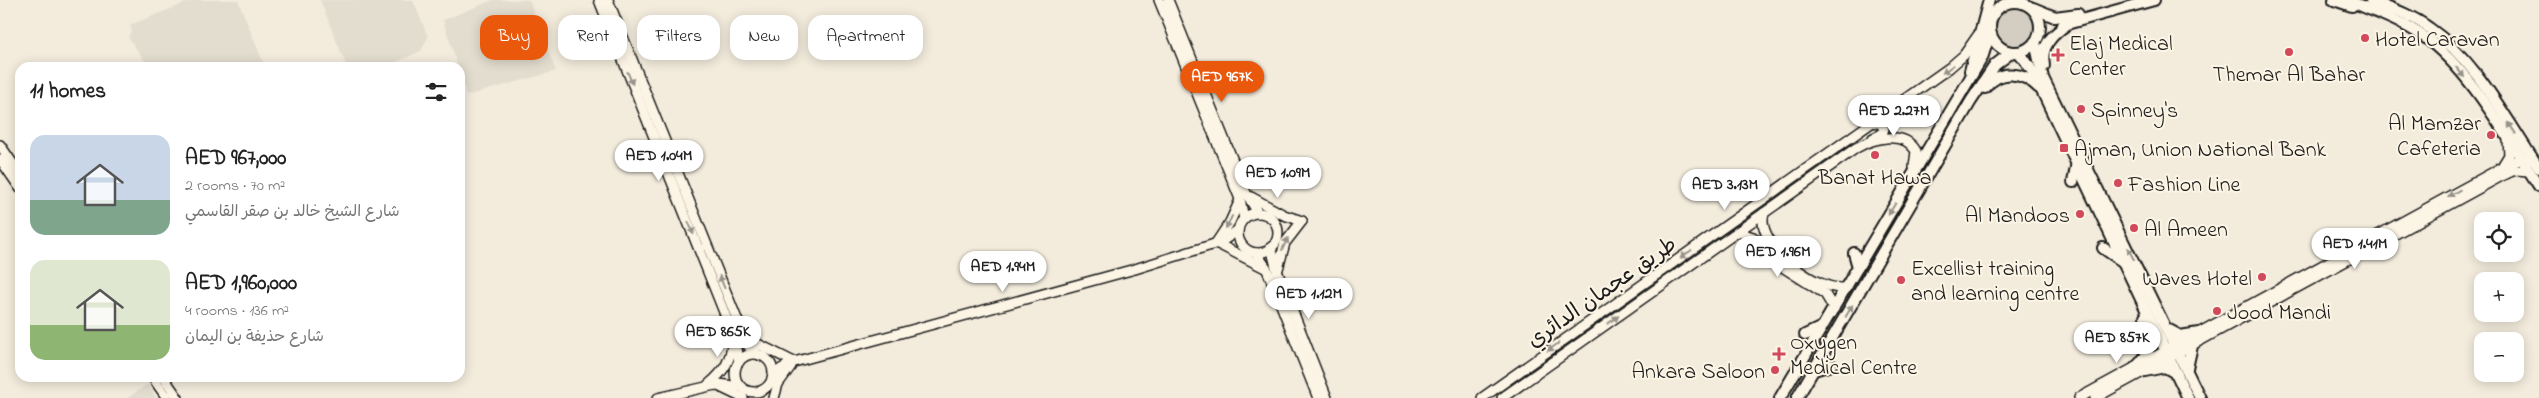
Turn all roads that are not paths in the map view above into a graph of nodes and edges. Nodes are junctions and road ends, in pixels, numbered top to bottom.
1 (599, 0) edge
2 (608, 0) edge
3 (1159, 0) edge
4 (1168, 0) edge
5 (1989, 0) edge
6 (1996, 0) edge
7 (2130, 0) edge
8 (2154, 0) edge
9 (2334, 0) edge
10 (2347, 0) edge
11 (2028, 4) edge
12 (2370, 5) edge
13 (1992, 15) junction
14 (2069, 23) junction
15 (1979, 32) junction
16 (1990, 33) junction
17 (2037, 40) junction
18 (2015, 52) junction
19 (2044, 96) junction
20 (1951, 111) junction
21 (1873, 122) junction
22 (1936, 137) junction
23 (2074, 138) junction
24 (2508, 140) junction
25 (0, 145) edge
26 (1852, 151) junction
27 (2520, 158) junction
28 (0, 159) edge
29 (2076, 162) junction
30 (1934, 166) junction
31 (2501, 168) junction
32 (2536, 169) edge
33 (15, 173) edge
34 (15, 176) edge
35 (2073, 182) dead end
36 (2482, 182) junction
37 (1908, 183) junction
38 (2539, 186) edge
39 (1243, 196) junction
40 (1258, 213) junction
41 (1764, 213) junction
42 (1244, 219) junction
43 (1238, 230) junction
44 (1763, 231) junction
45 (1738, 232) junction
46 (1753, 237) junction
47 (1216, 243) junction
48 (1244, 247) junction
49 (1271, 247) junction
50 (2103, 248) dead end
51 (1256, 252) junction
52 (1854, 253) dead end
53 (2125, 263) junction
54 (1858, 267) junction
55 (1267, 270) junction
56 (2321, 270) junction
57 (1277, 271) junction
58 (1817, 285) junction
59 (1847, 287) junction
60 (2142, 299) junction
61 (1834, 309) junction
62 (1823, 326) junction
63 (2168, 330) junction
64 (2200, 333) junction
65 (733, 334) junction
66 (742, 334) junction
67 (1805, 335) dead end
68 (2192, 346) junction
69 (2173, 352) junction
70 (763, 357) junction
71 (794, 362) junction
72 (737, 364) junction
73 (1831, 365) dead end
74 (2140, 369) junction
75 (1814, 370) junction
76 (2187, 370) junction
77 (2177, 374) junction
78 (771, 381) junction
79 (156, 382) edge
80 (167, 382) edge
81 (708, 386) junction
82 (744, 392) edge
83 (167, 398) edge
84 (178, 398) edge
85 (658, 398) edge
86 (756, 398) edge
87 (769, 398) edge
88 (774, 398) edge
89 (1318, 398) edge
90 (1327, 398) edge
91 (1482, 398) edge
92 (1502, 398) edge
93 (1780, 398) edge
94 (1798, 398) edge
95 (2080, 398) edge
96 (2095, 398) edge
97 (2188, 398) edge
98 (2200, 398) edge

1 -> 65 main road
66 -> 2 main road
3 - 39 main road
4 - 39 main road
5 - 15 main road
6 - 13 main road
7 - 11 main road
8 - 14 main road
9 - 12 main road
10 - 12 main road
11 - 13 main road
11 - 17 main road
12 -> 24 main road
32 -> 12 main road
13 - 16 main road
14 - 17 main road
14 - 23 main road
15 -> 21 main road, طريق عجمان الدائري
15 - 22 main road
16 - 18 main road
16 - 20 main road
17 - 18 main road
17 - 23 main road
18 - 19 main road
18 - 30 main road
19 - 29 main road
19 - 30 main road
20 - 22 main road
20 - 30 main road
21 - 26 main road
21 -> 91 main road, طريق عجمان الدائري
22 - 37 main road
63 -> 23 main road
24 - 27 main road
24 - 31 main road
25 - 33 main road
26 - 37 main road, طريق عجمان الدائري
26 - 41 main road, طريق عجمان الدائري
27 - 31 main road
27 - 32 main road
28 - 34 main road
29 - 35 main road
29 - 53 main road
75 -> 30 main road
31 - 36 main road
32 - 36 main road
32 - 38 main road
36 - 56 main road
37 -> 54 main road
39 - 40 main road
39 - 42 main road
39 -> 47 main road
57 -> 39 main road
40 - 42 main road
40 - 49 main road
41 - 44 main road
41 - 45 main road, طريق عجمان الدائري
42 - 43 main road
43 - 47 main road
43 - 48 main road
44 - 46 main road
44 - 58 main road
45 - 46 main road
92 -> 45 main road, طريق عجمان الدائري
46 - 58 main road
47 - 48 main road
47 - 55 main road
47 - 71 main road
48 - 51 main road
49 - 51 main road
49 - 57 main road
50 - 53 main road
51 - 55 main road
52 - 54 main road
53 - 60 main road
54 - 59 main road
55 - 89 main road
56 - 64 main road
56 - 68 main road
57 - 90 main road
58 - 59 main road
58 - 61 main road
59 - 61 main road
60 - 69 main road
60 - 74 main road
61 - 62 main road
62 - 67 main road
62 - 93 main road
63 - 64 main road
63 - 69 main road
64 - 69 main road
65 - 72 main road
65 - 81 main road
66 - 70 main road
66 - 71 main road
68 - 69 main road
68 - 76 main road
69 - 74 main road
69 - 76 main road
69 - 77 main road
70 - 71 main road
70 - 72 main road
70 - 78 main road
71 - 78 main road
71 - 88 main road
72 - 81 main road
72 - 82 main road
73 - 75 main road
74 - 77 main road
74 - 95 main road
74 - 96 main road
75 - 94 main road
76 - 98 main road
77 - 97 main road
78 - 82 main road
78 - 87 main road
79 - 83 main road
80 - 84 main road
81 - 82 main road
81 - 85 main road
82 - 86 main road

